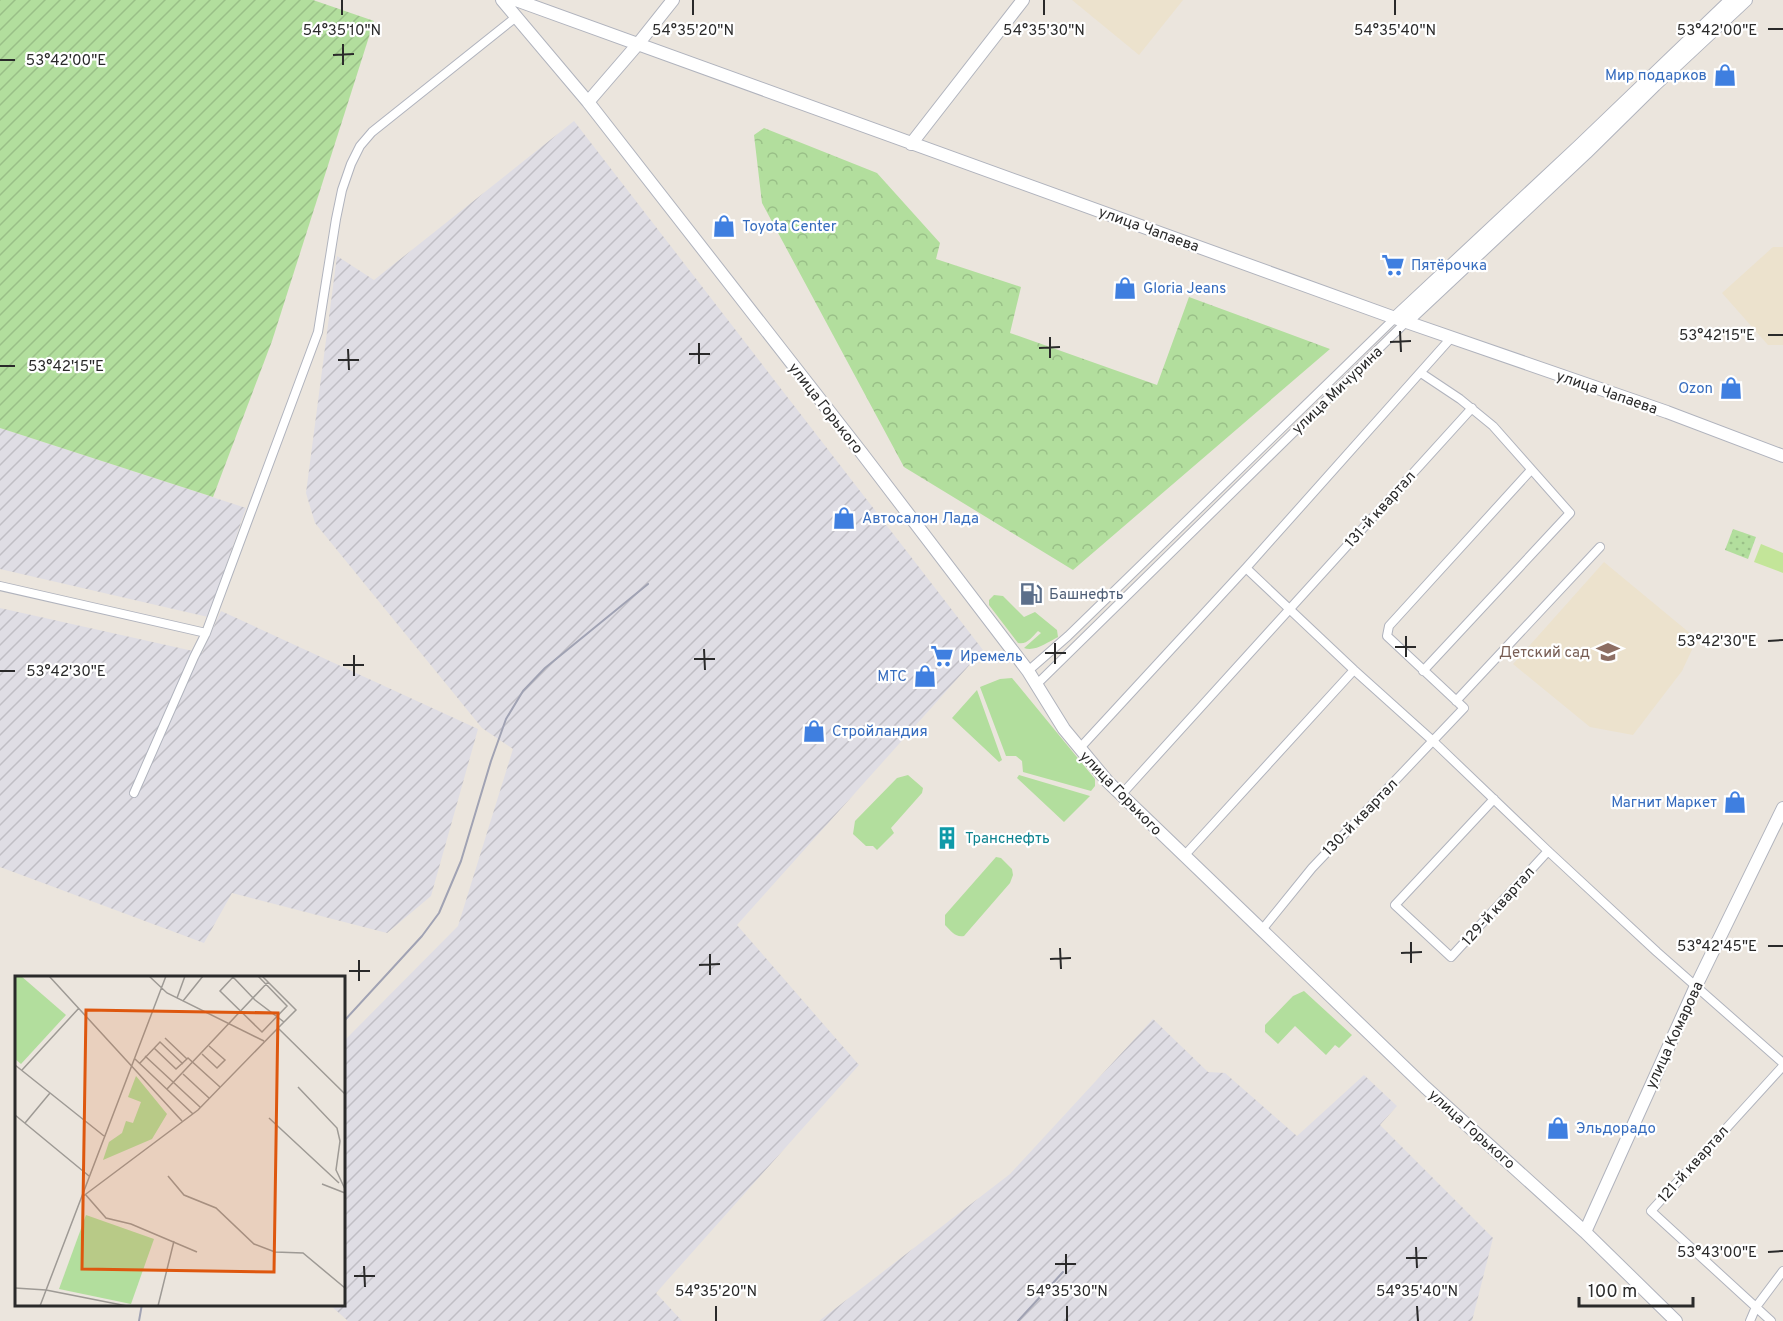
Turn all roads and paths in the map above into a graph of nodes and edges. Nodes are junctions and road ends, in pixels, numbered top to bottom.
1 (502, 0) edge
2 (516, 0) edge
3 (673, 0) edge
4 (1023, 0) edge
5 (1731, 0) edge
6 (1746, 0) edge
7 (516, 17) junction
8 (638, 44) junction
9 (588, 102) junction
10 (911, 144) junction
11 (1400, 320) junction
12 (1451, 338) junction
13 (1421, 374) junction
14 (1472, 408) junction
15 (1783, 456) edge
16 (1531, 470) junction
17 (1600, 547) dead end
18 (1246, 568) junction
19 (0, 586) edge
20 (1289, 609) junction
21 (206, 633) junction
22 (1354, 670) junction
23 (1028, 671) junction
24 (1423, 671) junction
25 (1036, 685) junction
26 (1456, 701) junction
27 (1433, 741) junction
28 (1079, 749) junction
29 (134, 793) dead end
30 (1121, 795) junction
31 (1494, 799) junction
32 (1783, 808) edge
33 (1548, 851) junction
34 (1184, 856) junction
35 (1261, 931) junction
36 (1696, 986) junction
37 (1783, 1064) edge
38 (1585, 1232) junction
39 (1783, 1271) edge
40 (1756, 1307) junction
41 (1676, 1321) edge
42 (1749, 1321) edge
43 (1771, 1321) edge

1 - 7 main road, улица Горького
2 - 8 main road, улица Чапаева
3 - 8 main road
4 - 10 main road
5 - 11 main road, улица Мичурина
6 - 11 main road, улица Мичурина
7 - 9 main road, улица Горького
7 - 21 street
8 - 9 main road
8 - 10 main road, улица Чапаева
9 - 23 main road, улица Горького
10 - 11 main road, улица Чапаева
11 - 12 main road, улица Чапаева
11 - 23 street, улица Мичурина
11 - 25 street, улица Мичурина
12 - 13 street
12 - 15 main road, улица Чапаева
13 - 14 street
13 - 18 street
14 - 16 street
14 - 20 street, 131-й квартал
16 - 24 street
16 - 24 street
17 - 26 street
18 - 20 street
18 - 28 street
19 - 21 street
20 - 22 street
20 - 30 street
21 - 29 street
22 - 27 street
22 - 34 street
23 - 25 main road, улица Горького
24 - 26 street
25 - 28 main road, улица Горького
26 - 27 street, 130-й квартал
27 - 31 street
27 - 35 street, 130-й квартал
28 - 30 main road, улица Горького
30 - 34 main road, улица Горького
31 - 33 street
31 - 33 street, 129-й квартал
32 - 36 main road, улица Комарова
33 - 36 street
34 - 35 main road, улица Горького
35 - 38 main road, улица Горького
36 - 37 street
36 - 38 main road, улица Комарова
37 - 40 street, 121-й квартал
38 - 41 main road, улица Горького
39 - 40 street
40 - 42 street
40 - 43 street, 121-й квартал

